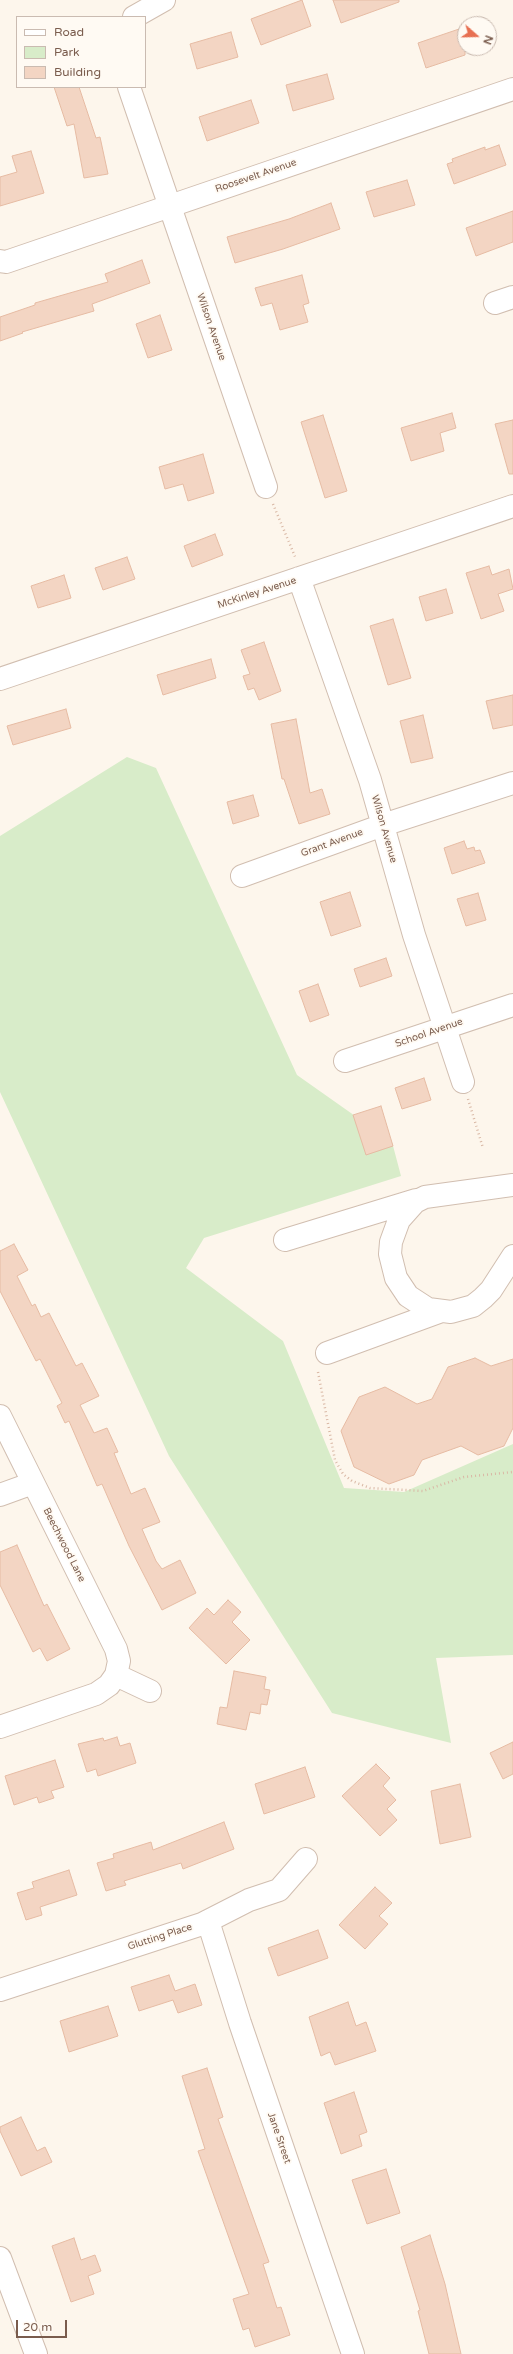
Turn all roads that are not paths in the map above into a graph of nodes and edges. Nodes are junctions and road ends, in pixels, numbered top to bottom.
1 (164, 0) edge
2 (136, 16) edge
3 (129, 88) edge
4 (513, 89) edge
5 (169, 205) junction
6 (0, 261) edge
7 (266, 487) road end
8 (513, 506) edge
9 (298, 572) junction
10 (0, 679) edge
11 (513, 782) edge
12 (383, 825) junction
13 (242, 876) dead end
14 (513, 1005) edge
15 (445, 1027) junction
16 (345, 1061) dead end
17 (463, 1082) road end
18 (509, 1189) edge
19 (425, 1197) junction
20 (285, 1240) dead end
21 (513, 1256) edge
22 (439, 1312) junction
23 (322, 1362) road end
24 (0, 1416) edge
25 (33, 1483) junction
26 (0, 1495) edge
27 (116, 1675) junction
28 (150, 1691) dead end
29 (0, 1727) edge
30 (306, 1860) dead end
31 (208, 1921) junction
32 (0, 1990) edge
33 (0, 2258) edge
34 (36, 2354) edge
35 (353, 2354) edge

1 - 2 street
3 - 5 street, Wilson Avenue
4 - 5 street, Roosevelt Avenue
5 - 6 street, Roosevelt Avenue
5 - 7 street, Wilson Avenue
8 - 9 street, McKinley Avenue
9 - 10 street, McKinley Avenue
9 - 12 street, Wilson Avenue
11 - 12 street, Grant Avenue
12 - 13 street, Grant Avenue
12 - 15 street, Wilson Avenue
14 - 15 street, School Avenue
15 - 16 street, School Avenue
15 - 17 street, Wilson Avenue
18 - 19 street
19 - 20 street
19 - 22 street
21 - 22 street
22 - 23 street
24 - 25 street, Beechwood Lane
25 - 26 street
25 - 27 street, Beechwood Lane
27 - 28 street
27 - 29 street
30 - 31 street, Glutting Place
31 - 32 street, Glutting Place
31 - 35 street, Jane Street
33 - 34 street

